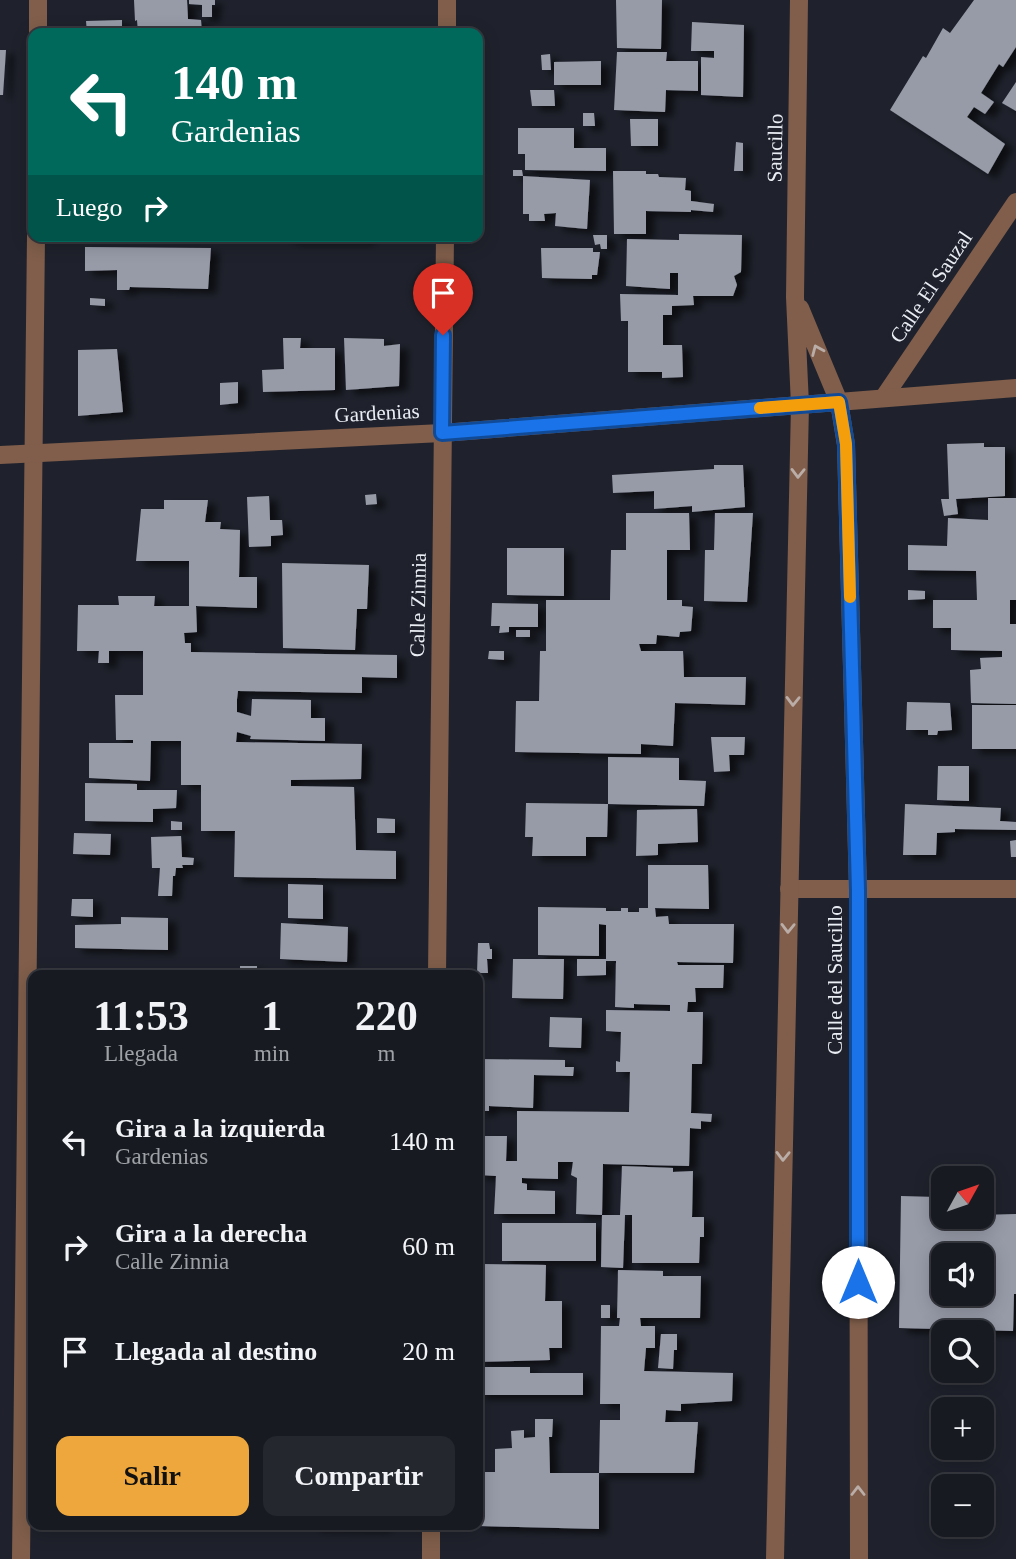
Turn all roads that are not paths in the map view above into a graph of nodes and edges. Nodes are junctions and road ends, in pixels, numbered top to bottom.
1 (38, 0) edge
2 (447, 0) edge
3 (799, 0) edge
4 (37, 28) edge
5 (447, 28) edge
6 (1016, 202) edge
7 (36, 242) edge
8 (444, 242) edge
9 (796, 298) junction
10 (1016, 387) edge
11 (884, 397) junction
12 (839, 402) junction
13 (800, 405) junction
14 (442, 433) junction
15 (35, 453) junction
16 (0, 456) edge
17 (789, 889) junction
18 (1016, 889) edge
19 (858, 890) junction
20 (28, 970) edge
21 (437, 970) edge
22 (28, 1006) edge
23 (431, 1530) edge
24 (21, 1559) edge
25 (431, 1559) edge
26 (775, 1559) edge
27 (859, 1559) edge

1 - 4 street
2 - 5 street
3 - 9 street, Saucillo
6 - 11 street, Calle El Sauzal
7 - 15 street
8 - 14 street, Calle Zinnia
12 -> 9 street, Saucillo
9 - 13 street, Saucillo
10 - 11 street, Gardenias
11 - 12 street, Gardenias
12 - 13 street, Gardenias
12 - 19 street, Calle del Saucillo
13 - 14 street, Gardenias
13 -> 17 street
14 - 15 street, Gardenias
14 - 21 street, Calle Zinnia
15 - 16 street, Gardenias
15 - 20 street
17 - 19 street
17 -> 26 street
18 - 19 street
27 -> 19 street, Calle del Saucillo
22 - 24 street
23 - 25 street

